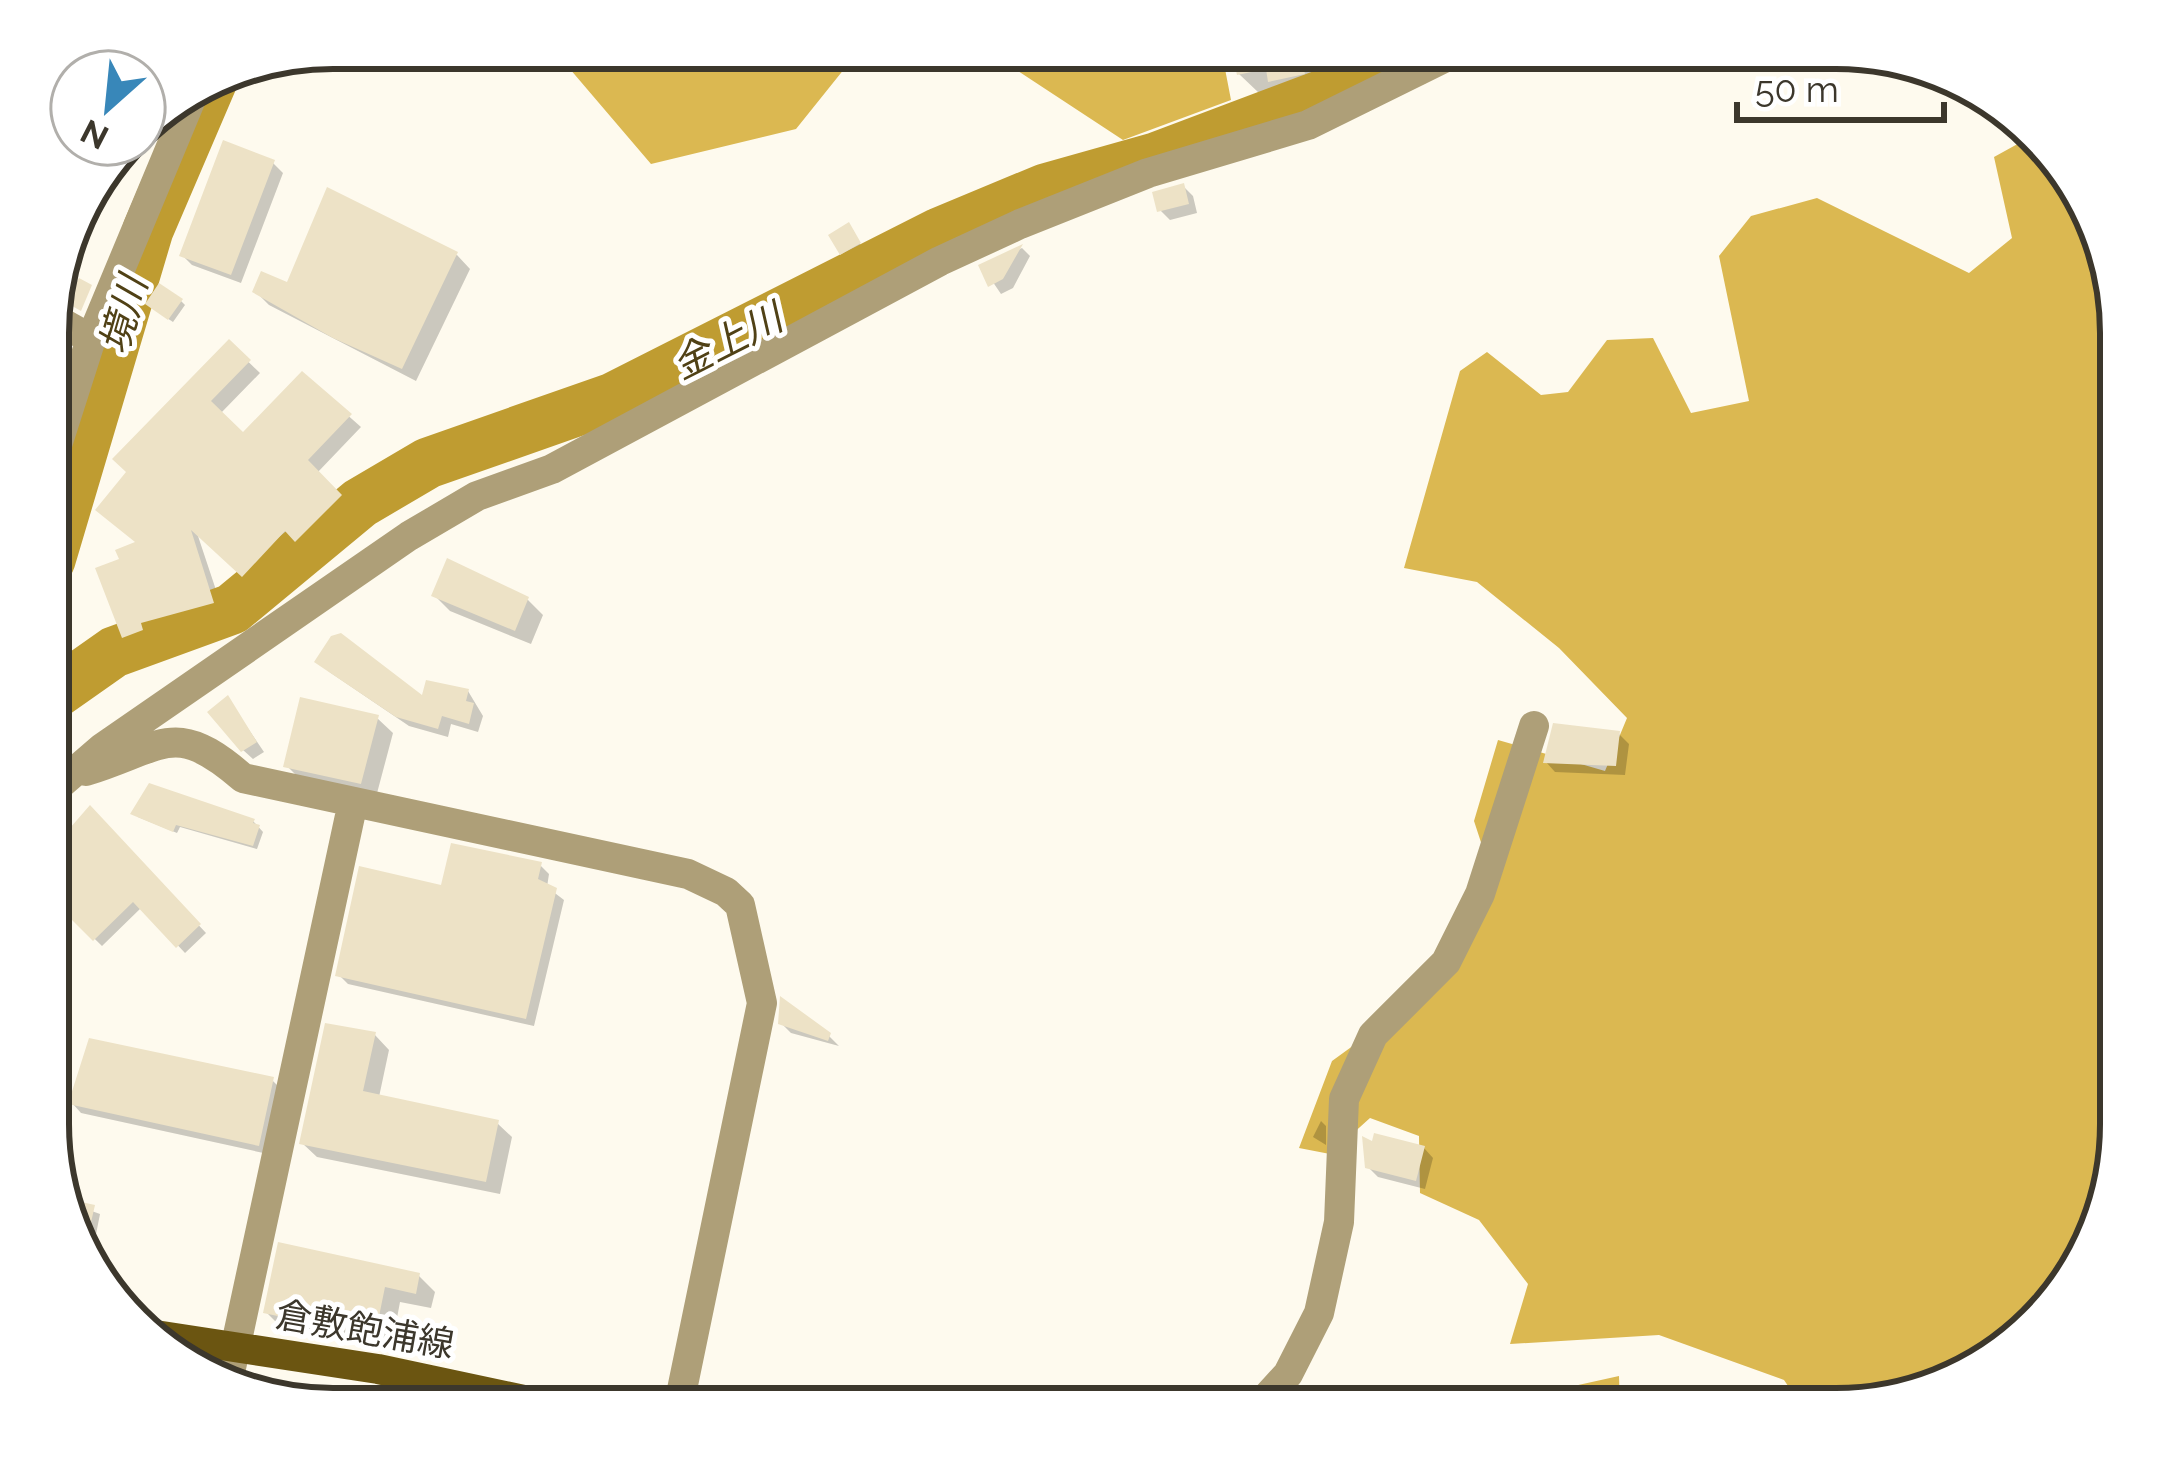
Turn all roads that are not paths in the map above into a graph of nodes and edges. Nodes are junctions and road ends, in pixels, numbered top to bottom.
1 (1421, 69) edge
2 (185, 114) edge
3 (69, 327) edge
4 (91, 339) junction
5 (69, 408) edge
6 (1534, 726) dead end
7 (69, 778) edge
8 (69, 781) edge
9 (353, 802) junction
10 (199, 1352) edge
11 (232, 1363) edge
12 (1275, 1387) edge
13 (467, 1388) edge
14 (683, 1388) edge

1 - 7 street
2 - 4 street
3 - 4 street
4 - 5 street
6 - 12 street
8 - 9 street
9 - 11 street
9 - 14 street
10 - 11 main road, 倉敷飽浦線
11 - 13 main road, 倉敷飽浦線

